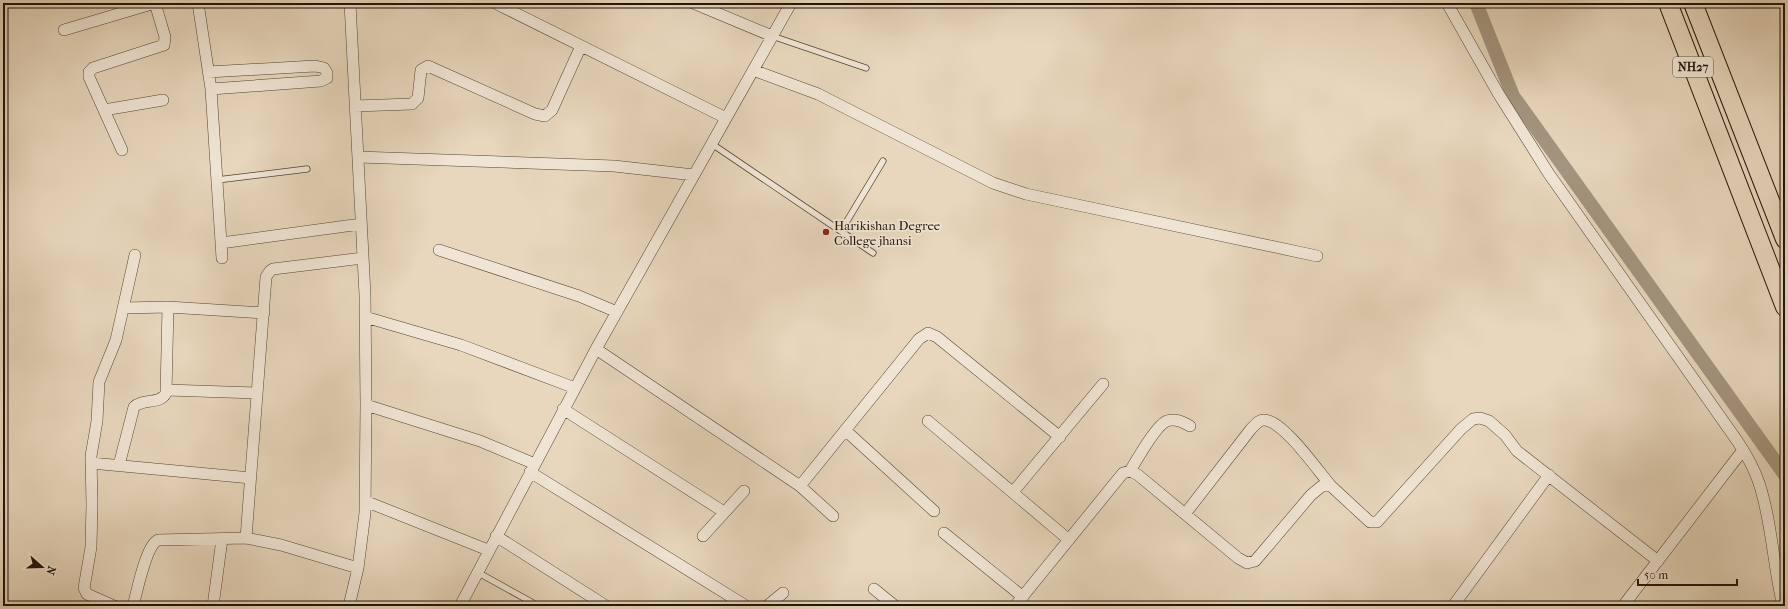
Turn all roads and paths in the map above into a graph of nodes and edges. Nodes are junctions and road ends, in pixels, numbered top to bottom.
1 (155, 3) edge
2 (198, 3) edge
3 (350, 3) edge
4 (495, 3) edge
5 (693, 3) edge
6 (791, 3) edge
7 (1447, 3) edge
8 (1668, 3) edge
9 (1693, 3) edge
10 (64, 30) dead end
11 (772, 36) junction
12 (580, 46) junction
13 (866, 68) dead end
14 (753, 70) junction
15 (208, 72) junction
16 (210, 89) junction
17 (163, 100) dead end
18 (355, 106) junction
19 (104, 110) junction
20 (726, 118) junction
21 (712, 144) junction
22 (122, 150) dead end
23 (358, 157) junction
24 (883, 161) dead end
25 (307, 170) dead end
26 (694, 175) junction
27 (217, 180) junction
28 (361, 224) junction
29 (841, 231) junction
30 (1785, 239) edge
31 (221, 243) junction
32 (439, 250) dead end
33 (873, 253) dead end
34 (135, 255) dead end
35 (1317, 256) dead end
36 (222, 258) dead end
37 (363, 258) junction
38 (168, 307) junction
39 (1785, 307) edge
40 (124, 308) junction
41 (616, 312) junction
42 (264, 314) junction
43 (365, 317) junction
44 (596, 349) junction
45 (1103, 384) dead end
46 (575, 388) junction
47 (167, 390) junction
48 (257, 393) junction
49 (366, 405) junction
50 (564, 410) junction
51 (928, 421) dead end
52 (1190, 426) dead end
53 (845, 430) junction
54 (1060, 437) junction
55 (1743, 450) junction
56 (91, 463) junction
57 (119, 465) junction
58 (532, 468) junction
59 (1130, 471) junction
60 (1548, 476) junction
61 (251, 478) junction
62 (800, 486) junction
63 (1331, 486) junction
64 (744, 491) dead end
65 (1013, 492) junction
66 (365, 501) junction
67 (934, 511) dead end
68 (724, 512) junction
69 (1185, 514) junction
70 (833, 516) dead end
71 (944, 533) dead end
72 (496, 536) junction
73 (703, 536) dead end
74 (222, 538) junction
75 (246, 538) junction
76 (1069, 540) junction
77 (488, 550) junction
78 (1658, 561) junction
79 (358, 568) junction
80 (477, 572) junction
81 (874, 589) dead end
82 (783, 593) dead end
83 (1023, 597) junction
84 (533, 603) dead end
85 (114, 606) edge
86 (133, 606) edge
87 (213, 606) edge
88 (349, 606) edge
89 (460, 606) edge
90 (606, 606) edge
91 (746, 606) edge
92 (767, 606) edge
93 (895, 606) edge
94 (1016, 606) edge
95 (1453, 606) edge
96 (1623, 606) edge
97 (1783, 606) edge

1 - 10 street
1 - 19 street
2 - 15 street
3 - 18 street
4 - 12 street
5 - 11 street
6 - 11 street
7 - 55 street
8 - 39 highway, NH27
9 - 30 highway, NH27
11 - 13 lane
11 - 14 street
12 - 18 street
12 - 20 street
14 - 20 street
14 - 35 street
15 - 16 street
15 - 16 street
16 - 27 street
17 - 19 street
18 - 23 street
19 - 22 street
20 - 21 street
21 - 26 street
21 - 29 lane
23 - 26 street
23 - 28 street
24 - 29 lane
25 - 27 lane
26 - 41 street
27 - 31 street
28 - 31 street
28 - 37 street
29 - 33 lane
31 - 36 street
32 - 41 street
34 - 40 street
37 - 42 street
37 - 43 street
38 - 40 street
38 - 42 street
38 - 47 street
40 - 56 street
41 - 44 street
42 - 48 street
43 - 46 street
43 - 49 street
44 - 46 street
44 - 62 street
45 - 54 street
46 - 50 street
47 - 48 street
47 - 57 street
48 - 61 street
49 - 58 street
49 - 66 street
50 - 58 street
50 - 68 street
51 - 65 street
52 - 59 street
53 - 54 street
53 - 62 street
53 - 67 street
54 - 65 street
55 - 78 street
55 - 97 street
56 - 57 street
56 - 85 street
57 - 61 street
58 - 72 street
58 - 91 street
59 - 69 street
59 - 76 street
60 - 63 street
60 - 78 street
60 - 95 street
61 - 75 street
62 - 70 street
63 - 69 street
63 - 69 street
64 - 68 street
65 - 76 street
66 - 77 street
66 - 79 street
68 - 73 street
71 - 83 street
72 - 77 street
72 - 90 street
74 - 75 street
74 - 86 street
74 - 87 street
75 - 79 street
76 - 83 street
77 - 80 street
78 - 96 street
79 - 88 street
80 - 84 lane
80 - 89 street
81 - 93 street
82 - 92 street
83 - 94 street

